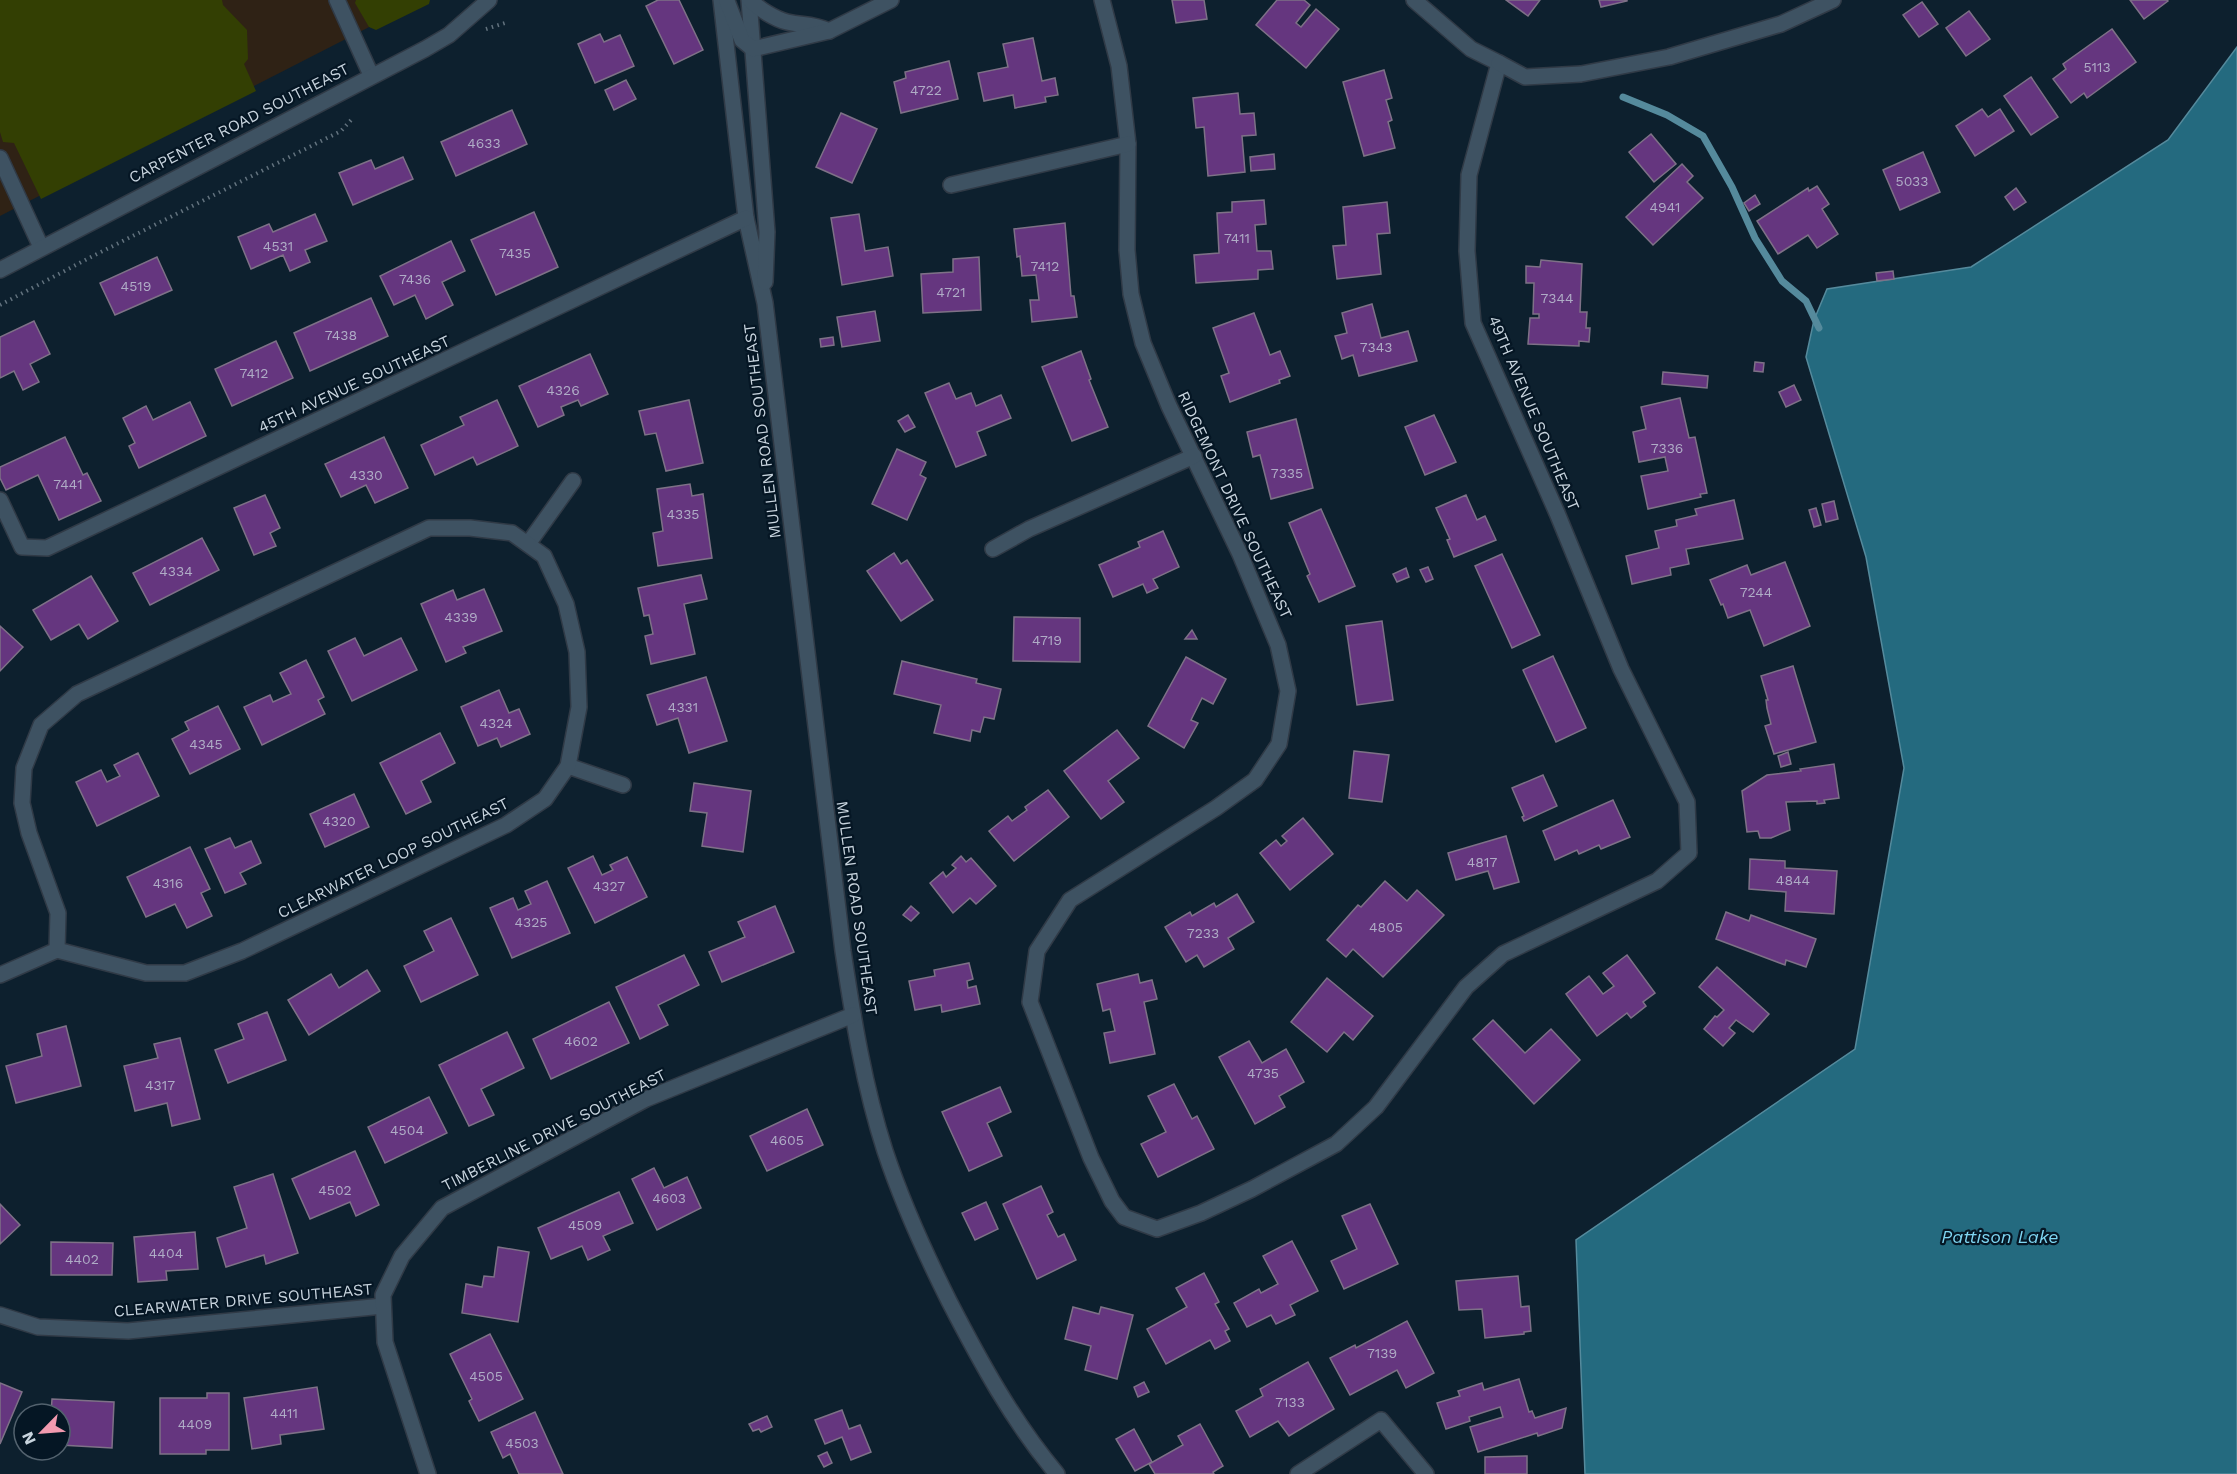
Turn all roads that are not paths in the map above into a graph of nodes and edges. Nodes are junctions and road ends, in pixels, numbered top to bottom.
1 (337, 0) edge
2 (489, 0) edge
3 (721, 0) edge
4 (727, 0) edge
5 (749, 0) edge
6 (891, 0) edge
7 (1102, 0) edge
8 (1414, 0) edge
9 (1833, 0) edge
10 (830, 31) junction
11 (753, 50) junction
12 (1499, 63) junction
13 (371, 75) junction
14 (1128, 144) junction
15 (0, 158) edge
16 (951, 186) dead end
17 (746, 218) junction
18 (41, 247) junction
19 (0, 270) edge
20 (765, 303) junction
21 (1194, 456) junction
22 (573, 481) dead end
23 (0, 500) edge
24 (528, 544) junction
25 (993, 549) dead end
26 (568, 766) junction
27 (623, 785) dead end
28 (57, 950) junction
29 (0, 975) edge
30 (853, 1015) junction
31 (1124, 1217) joint
32 (383, 1306) junction
33 (0, 1315) edge
34 (428, 1474) edge
35 (1057, 1474) edge
36 (1298, 1474) edge
37 (1426, 1474) edge

1 - 13 street
2 - 13 street, CARPENTER ROAD SOUTHEAST
3 - 17 street, MULLEN ROAD SOUTHEAST
4 - 11 street
5 - 10 street
5 - 11 street, MULLEN ROAD SOUTHEAST
6 - 10 street
7 - 14 street, RIDGEMONT DRIVE SOUTHEAST
8 - 12 street
9 - 12 street
10 - 11 street
11 - 20 street, MULLEN ROAD SOUTHEAST
12 - 31 street, 49TH AVENUE SOUTHEAST
13 - 18 street, CARPENTER ROAD SOUTHEAST
14 - 16 street
14 - 21 street, RIDGEMONT DRIVE SOUTHEAST
15 - 18 street
17 - 20 street, MULLEN ROAD SOUTHEAST
17 - 23 street, 45TH AVENUE SOUTHEAST
18 - 19 street, CARPENTER ROAD SOUTHEAST
20 - 30 street, MULLEN ROAD SOUTHEAST
21 - 25 street
21 - 31 street, RIDGEMONT DRIVE SOUTHEAST
22 - 24 street
24 - 26 street, CLEARWATER LOOP SOUTHEAST
24 - 28 street, CLEARWATER LOOP SOUTHEAST
26 - 27 street
26 - 28 street, CLEARWATER LOOP SOUTHEAST
28 - 29 street
30 - 32 street, TIMBERLINE DRIVE SOUTHEAST
30 - 35 street, MULLEN ROAD SOUTHEAST
32 - 33 street, CLEARWATER DRIVE SOUTHEAST
32 - 34 street, TIMBERLINE DRIVE SOUTHEAST
36 - 37 street

